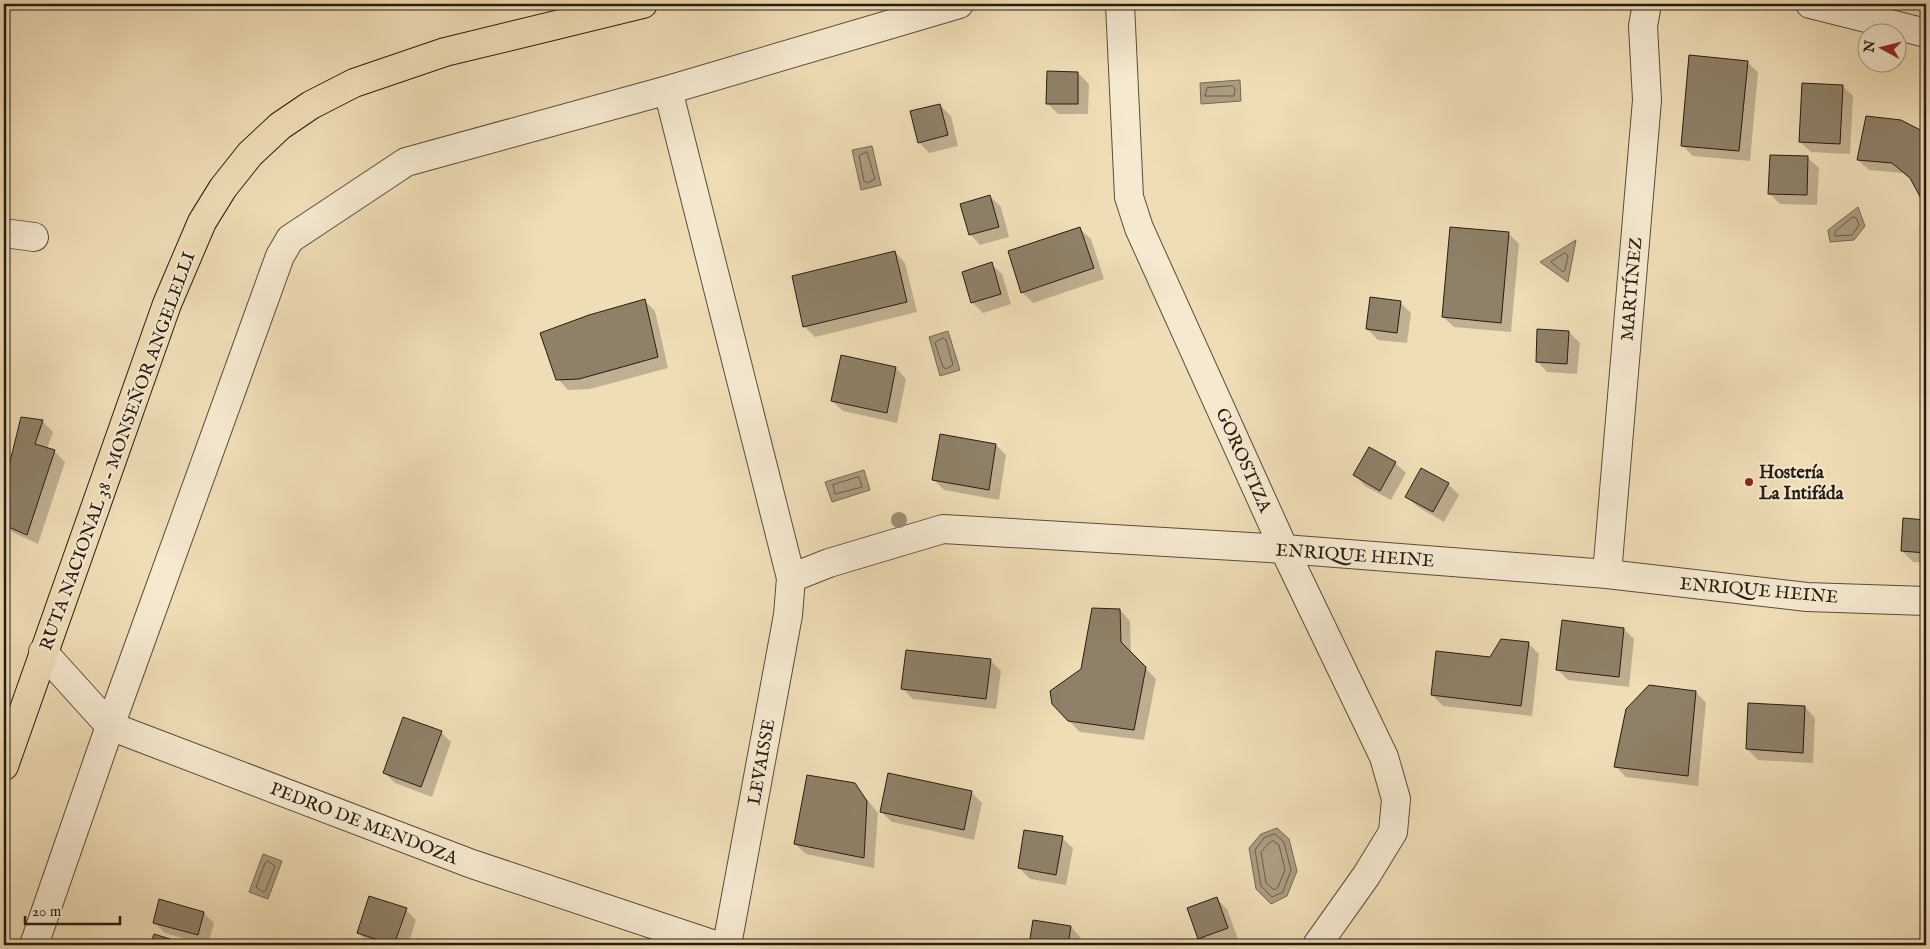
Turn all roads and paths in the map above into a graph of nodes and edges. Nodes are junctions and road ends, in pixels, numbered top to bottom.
1 (643, 4) edge
2 (959, 4) edge
3 (1120, 4) edge
4 (1647, 4) edge
5 (1810, 4) edge
6 (1926, 32) edge
7 (668, 90) junction
8 (4, 233) edge
9 (34, 237) dead end
10 (1284, 549) junction
11 (1607, 574) junction
12 (791, 578) junction
13 (1926, 601) edge
14 (43, 652) junction
15 (110, 726) junction
16 (4, 766) edge
17 (34, 945) edge
18 (715, 945) edge
19 (727, 945) edge
20 (1317, 945) edge

1 - 14 main road, RUTA NACIONAL 38 - MONSEÑOR ANGELELLI
2 - 7 street
3 - 10 street, GOROSTIZA
4 - 11 street, MARTÍNEZ
5 - 6 street
7 - 12 street, LEVAISSE
7 - 15 street
8 - 9 street
10 - 11 street, ENRIQUE HEINE
10 - 12 street, ENRIQUE HEINE
10 - 20 street, GOROSTIZA
11 - 13 street, ENRIQUE HEINE
12 - 19 street, LEVAISSE
14 - 15 street, PEDRO DE MENDOZA
14 - 16 main road, RUTA NACIONAL 38 - MONSEÑOR ANGELELLI
15 - 17 street
15 - 18 street, PEDRO DE MENDOZA

